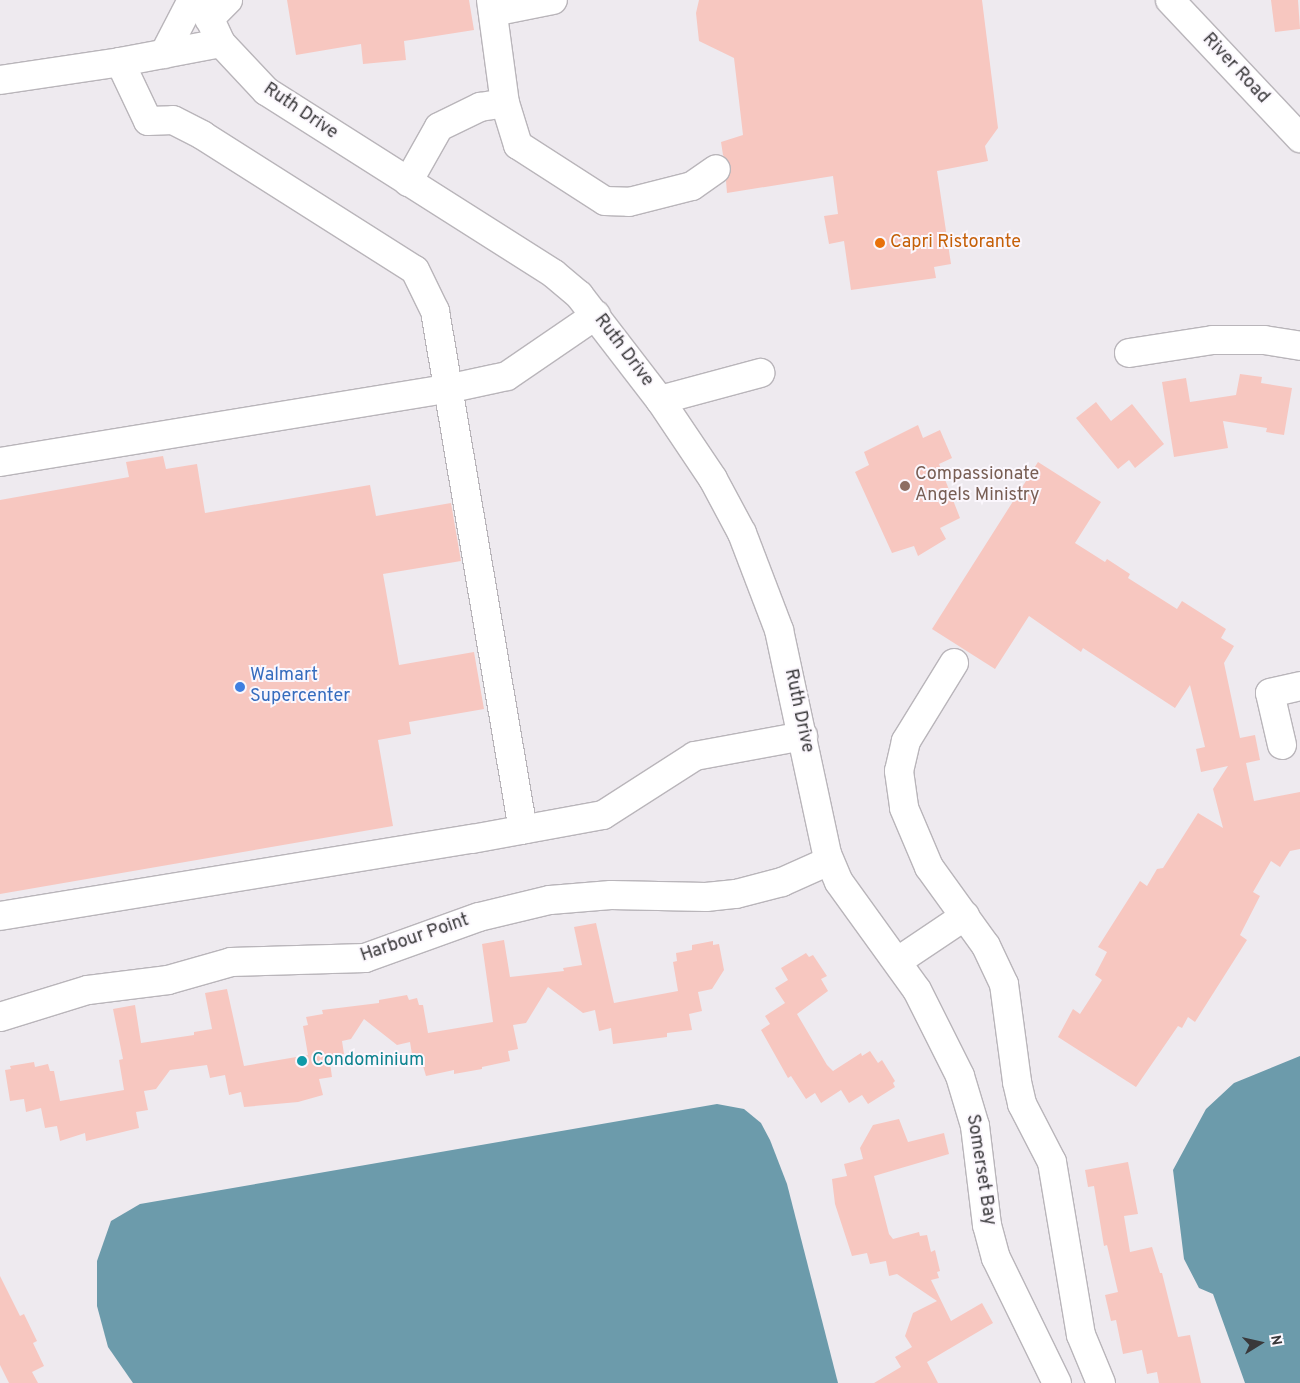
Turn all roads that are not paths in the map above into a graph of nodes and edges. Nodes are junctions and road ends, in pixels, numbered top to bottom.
1 (228, 0) edge
2 (553, 0) edge
3 (1182, 4) edge
4 (200, 6) edge
5 (492, 6) edge
6 (221, 44) junction
7 (164, 54) junction
8 (120, 62) junction
9 (0, 80) edge
10 (505, 103) junction
11 (1300, 138) edge
12 (716, 169) dead end
13 (408, 182) junction
14 (596, 315) junction
15 (1300, 346) edge
16 (1129, 353) dead end
17 (760, 372) dead end
18 (447, 389) junction
19 (660, 400) junction
20 (0, 462) edge
21 (954, 663) dead end
22 (1300, 686) edge
23 (803, 736) junction
24 (1285, 744) edge
25 (523, 830) junction
26 (829, 861) junction
27 (960, 909) junction
28 (0, 916) edge
29 (893, 954) junction
30 (0, 1017) edge
31 (1057, 1383) edge
32 (1101, 1383) edge

1 - 4 street
2 - 5 street
3 - 11 street, River Road
4 - 6 street, Ruth Drive
4 - 7 street
5 - 10 street
6 - 7 street
6 - 13 street, Ruth Drive
7 - 8 street
8 - 9 street
8 - 18 street
10 - 12 street
10 - 13 street
13 - 14 street, Ruth Drive
14 - 18 street
14 - 19 street, Ruth Drive
15 - 16 street
17 - 19 street
18 - 20 street
18 - 25 street
19 - 23 street, Ruth Drive
21 - 27 street
22 - 24 street
23 - 25 street
23 - 26 street, Ruth Drive
25 - 28 street
26 - 29 street, Somerset Bay
26 - 30 street, Harbour Point
27 - 29 street
27 - 32 street
29 - 31 street, Somerset Bay

